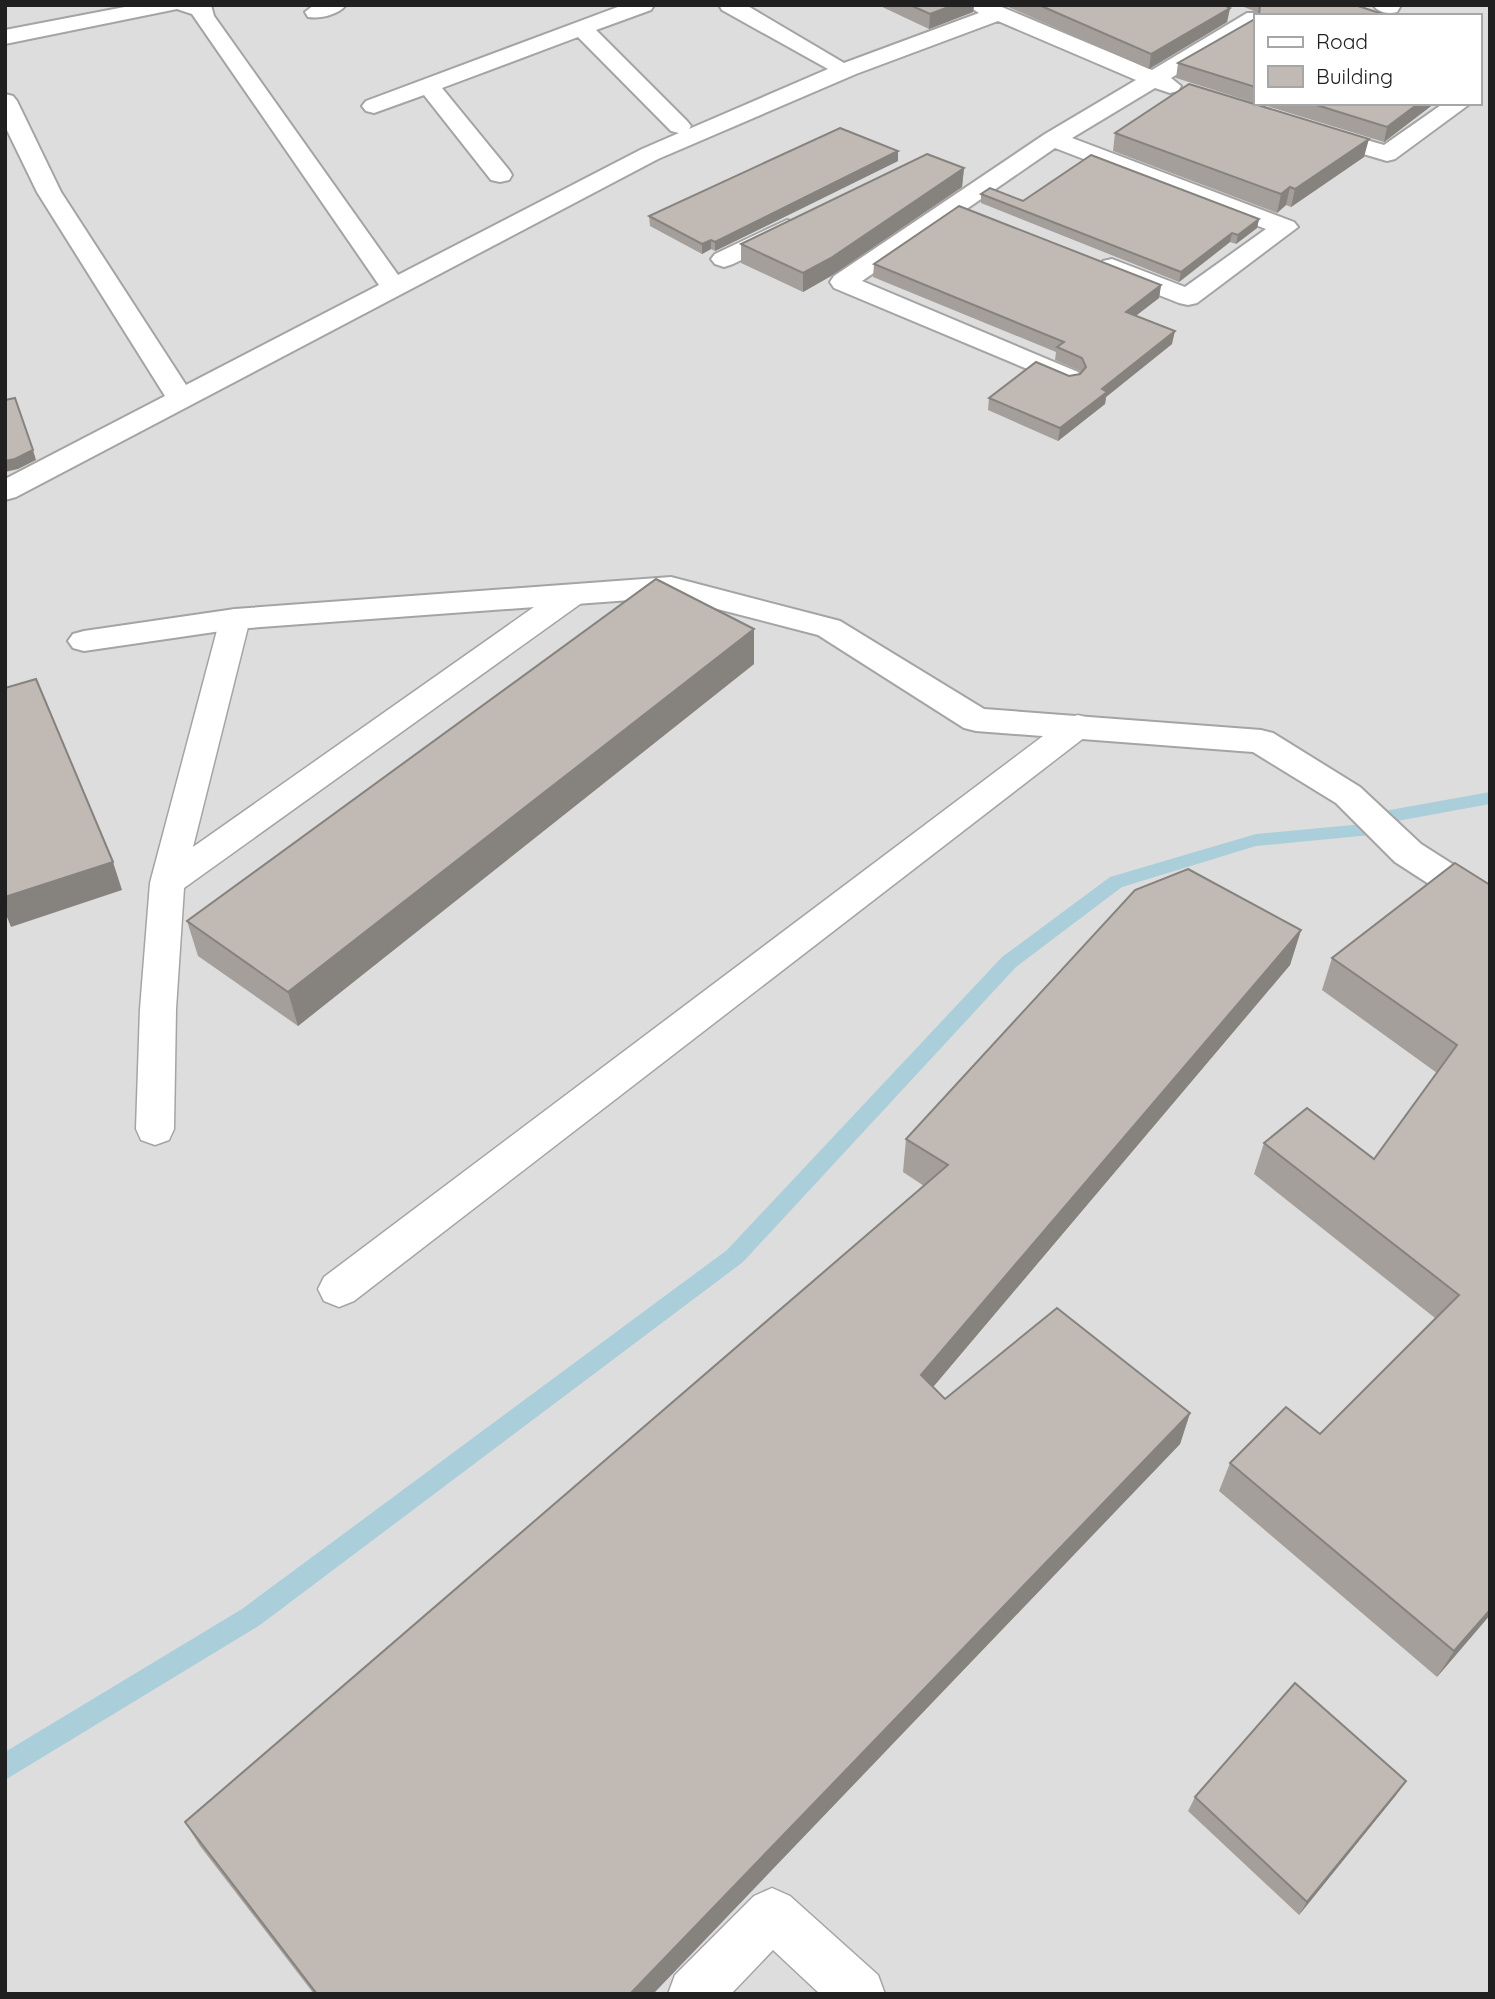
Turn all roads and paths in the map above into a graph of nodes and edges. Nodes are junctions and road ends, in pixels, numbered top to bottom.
1 (169, 5) edge
2 (643, 5) edge
3 (730, 5) edge
4 (192, 6) edge
5 (988, 10) edge
6 (1226, 10) edge
7 (1254, 19) edge
8 (1254, 20) edge
9 (581, 27) junction
10 (5, 37) edge
11 (834, 64) dead end
12 (1152, 81) junction
13 (428, 86) junction
14 (1192, 93) edge
15 (5, 101) edge
16 (1457, 105) edge
17 (374, 106) dead end
18 (679, 126) dead end
19 (1296, 126) edge
20 (1053, 139) junction
21 (964, 173) dead end
22 (500, 175) dead end
23 (990, 182) junction
24 (956, 205) junction
25 (982, 216) edge
26 (807, 218) edge
27 (1085, 256) edge
28 (724, 259) dead end
29 (394, 288) junction
30 (1068, 378) edge
31 (181, 399) junction
32 (5, 491) edge
33 (572, 595) junction
34 (235, 620) junction
35 (84, 641) dead end
36 (1078, 726) junction
37 (167, 883) junction
38 (1490, 906) edge
39 (155, 1129) dead end
40 (339, 1289) dead end
41 (694, 1994) edge
42 (859, 1994) edge

1 - 10 street
2 - 9 street
3 - 11 street
4 - 29 street
5 - 12 street
5 - 29 street
6 - 7 street
8 - 12 street
9 - 13 street
9 - 18 street
12 - 14 street
12 - 20 street
13 - 17 street
13 - 22 street
15 - 31 street
16 - 19 street
20 - 23 street
20 - 27 street
21 - 23 street
23 - 24 street
24 - 25 street
24 - 30 street
26 - 28 street
29 - 31 street
31 - 32 street
33 - 34 street
33 - 36 street
33 - 37 lane
34 - 35 street
34 - 37 lane
36 - 38 street
36 - 40 lane
37 - 39 lane
41 - 42 lane

